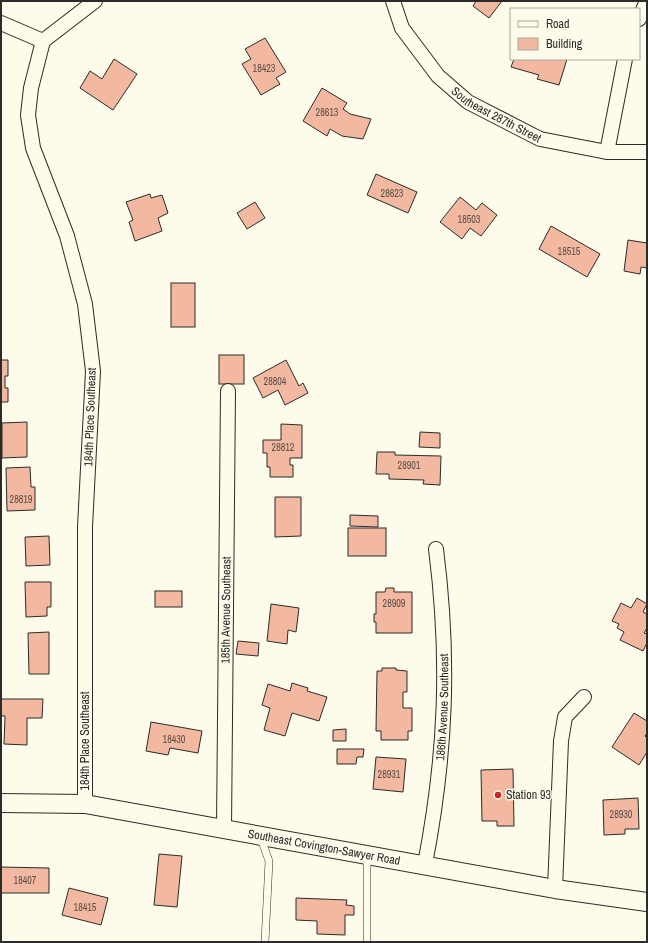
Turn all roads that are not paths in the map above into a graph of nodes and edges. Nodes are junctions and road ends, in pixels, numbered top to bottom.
1 (95, 1) edge
2 (393, 1) edge
3 (647, 1) edge
4 (640, 17) edge
5 (1, 23) edge
6 (42, 41) junction
7 (625, 60) edge
8 (607, 152) junction
9 (647, 152) edge
10 (228, 392) dead end
11 (436, 549) dead end
12 (584, 698) dead end
13 (1, 804) edge
14 (85, 804) junction
15 (224, 828) junction
16 (259, 834) junction
17 (367, 854) junction
18 (425, 864) junction
19 (555, 889) junction
20 (647, 902) edge
21 (265, 942) edge
22 (367, 942) edge

1 - 6 street
2 - 8 street, Southeast 287th Street
3 - 4 street
5 - 6 street
6 - 14 street, 184th Place Southeast
7 - 8 street
8 - 9 street, Southeast 287th Street
10 - 15 street, 185th Avenue Southeast
11 - 18 street, 186th Avenue Southeast
12 - 19 street
13 - 14 street, Southeast Covington-Sawyer Road
14 - 15 street, Southeast Covington-Sawyer Road
15 - 16 street, Southeast Covington-Sawyer Road
16 - 17 street, Southeast Covington-Sawyer Road
16 - 21 lane
17 - 18 street, Southeast Covington-Sawyer Road
17 - 22 lane
18 - 19 street, Southeast Covington-Sawyer Road
19 - 20 street, Southeast Covington-Sawyer Road

